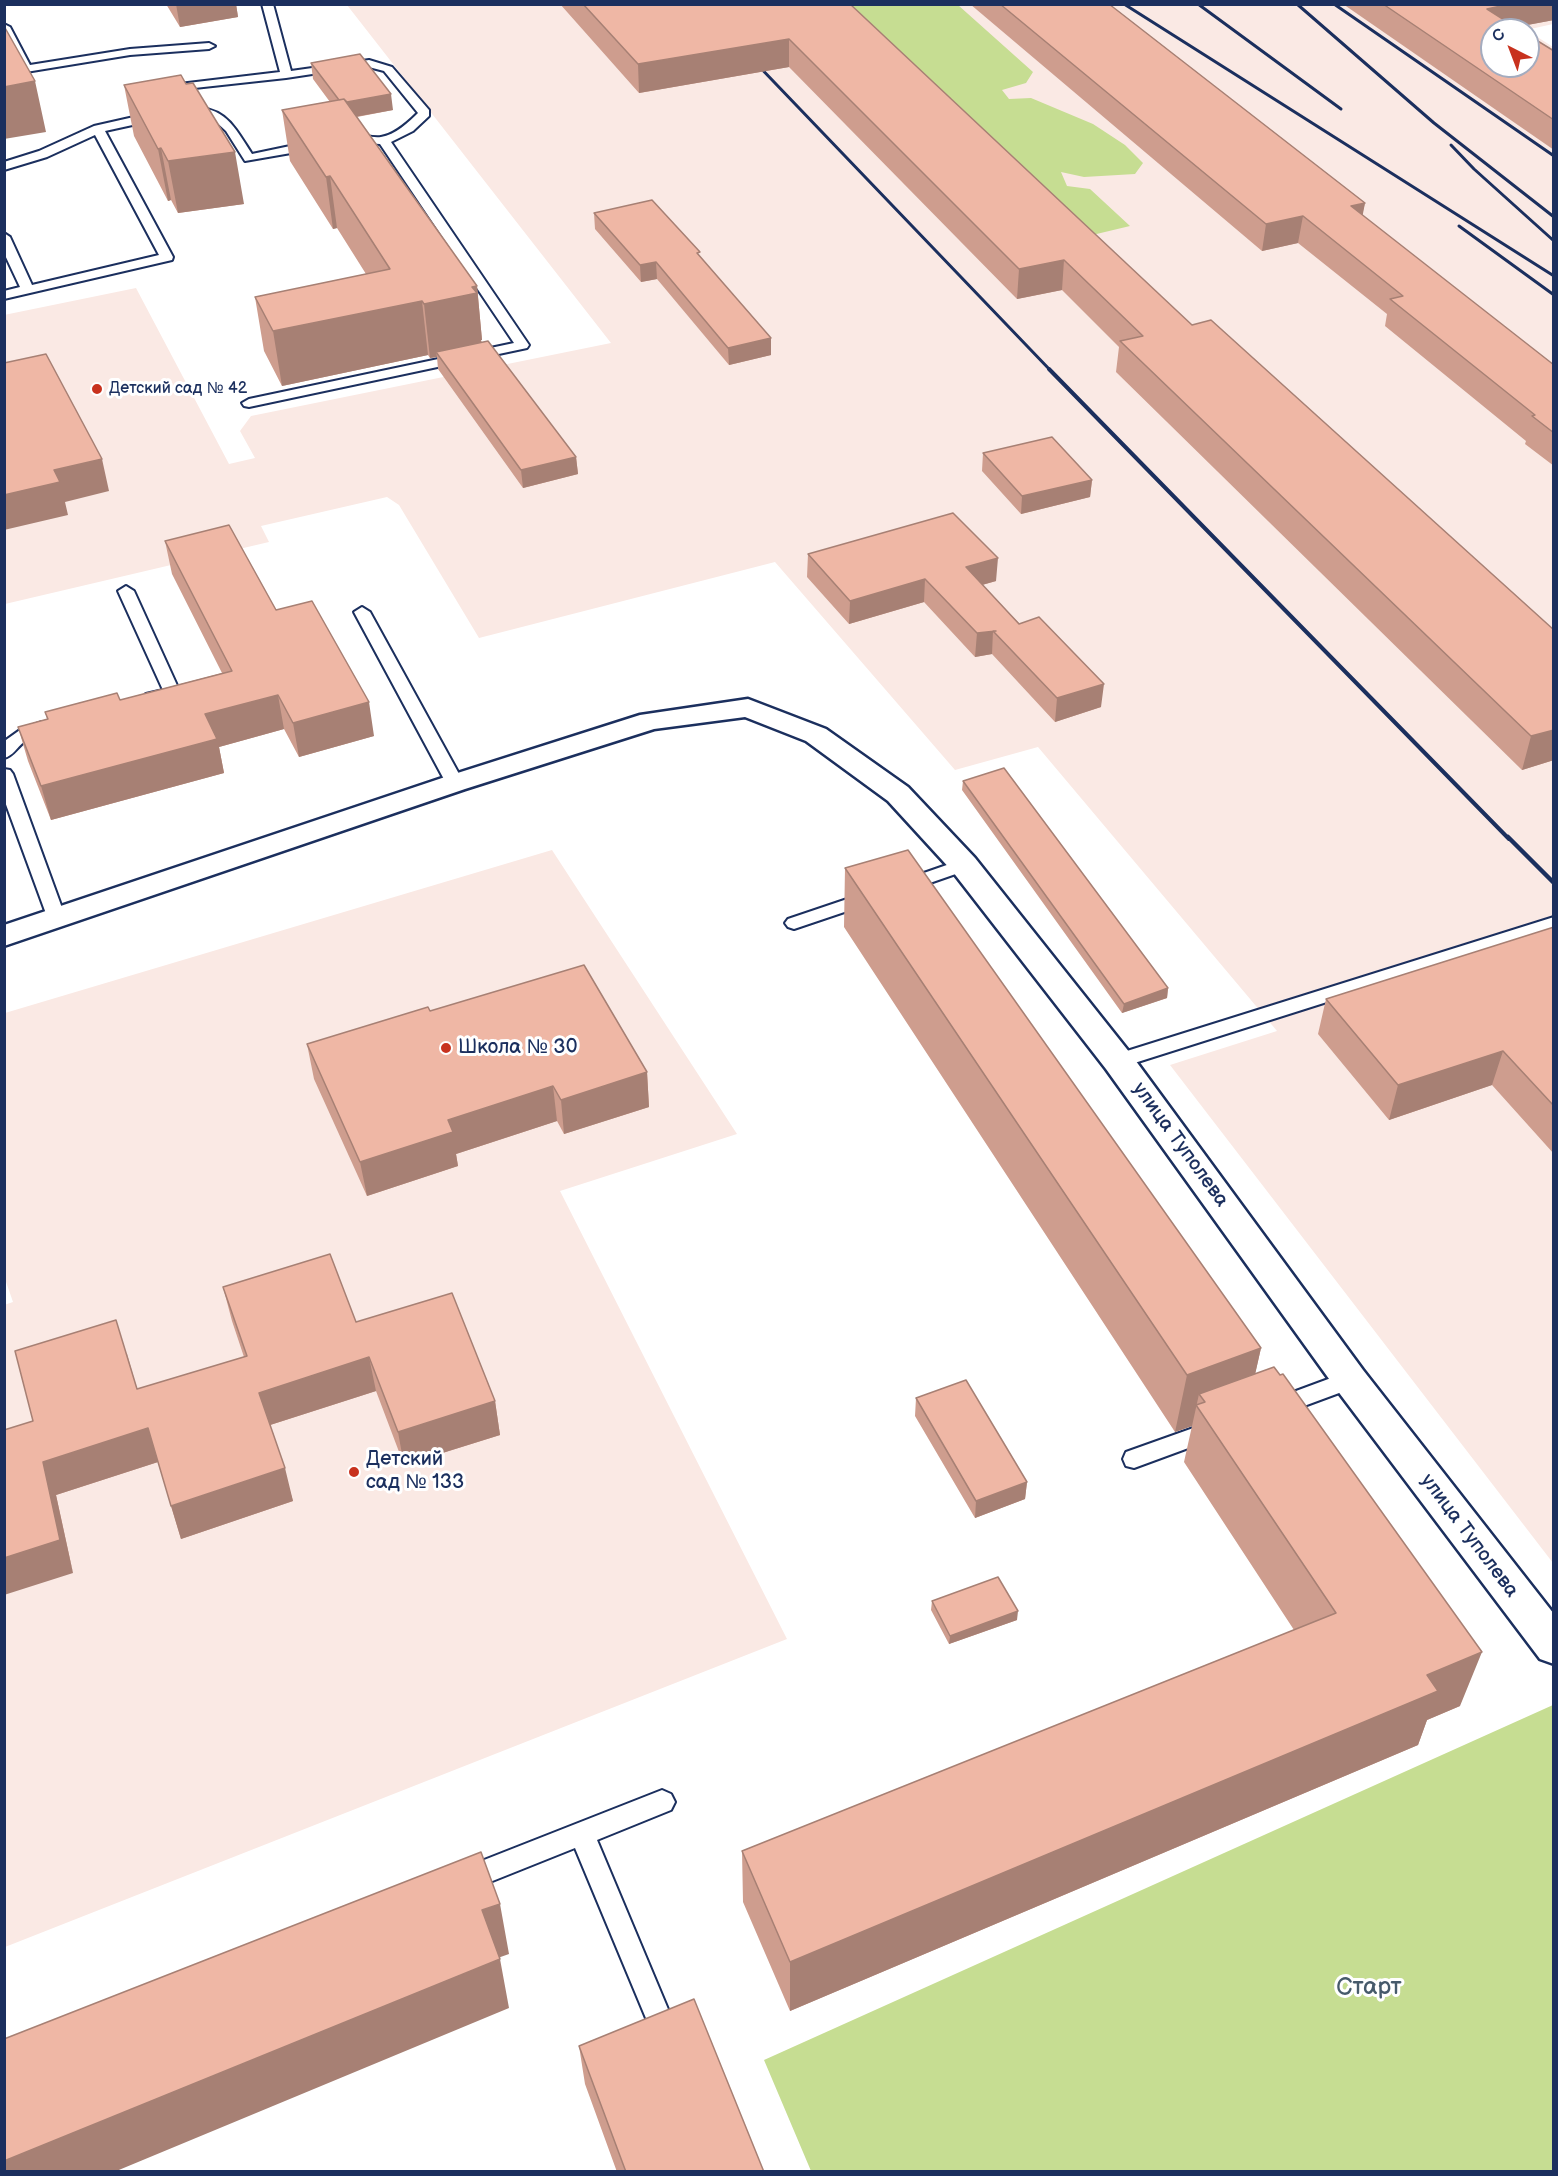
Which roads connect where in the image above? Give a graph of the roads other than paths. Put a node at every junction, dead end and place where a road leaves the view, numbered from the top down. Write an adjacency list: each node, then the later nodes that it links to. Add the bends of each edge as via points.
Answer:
1 (267, 4): 4 (lane)
2 (4, 27): 3 (lane, via 26,69 130,52)
3 (209, 46)
4 (286, 75): 5 (lane); 7 (lane, via 365,62 388,69 425,112 410,128)
5 (161, 90)
6 (98, 129): 7 (lane, via 173,112 202,110 221,116 249,158 352,137); 8 (lane, via 43,154); 10 (lane, via 167,257)
7 (384, 141): 12 (lane, via 522,345)
8 (4, 166)
9 (4, 237): 10 (lane)
10 (28, 291): 11 (lane)
11 (4, 295)
12 (249, 403)
13 (126, 591): 15 (lane, via 172,693)
14 (362, 612): 19 (lane)
15 (137, 702)
16 (56, 723): 17 (lane, via 33,729 11,743)
17 (4, 753)
18 (4, 774): 21 (lane)
19 (455, 783): 20 (street, улица Туполева, via 650,721 748,708 816,735 898,794); 21 (street)
20 (964, 865): 22 (lane); 25 (street, улица Туполева)
21 (57, 919): 24 (street)
22 (794, 923)
23 (1554, 923): 25 (lane)
24 (4, 936)
25 (1118, 1061): 26 (street, улица Туполева)
26 (1350, 1380): 27 (lane); 30 (street, улица Туполева)
27 (1253, 1416)
28 (1231, 1424): 29 (lane)
29 (1134, 1459)
30 (1554, 1646)
31 (662, 1802): 32 (lane)
32 (582, 1834): 33 (lane); 34 (lane)
33 (437, 1891)
34 (657, 2014)

